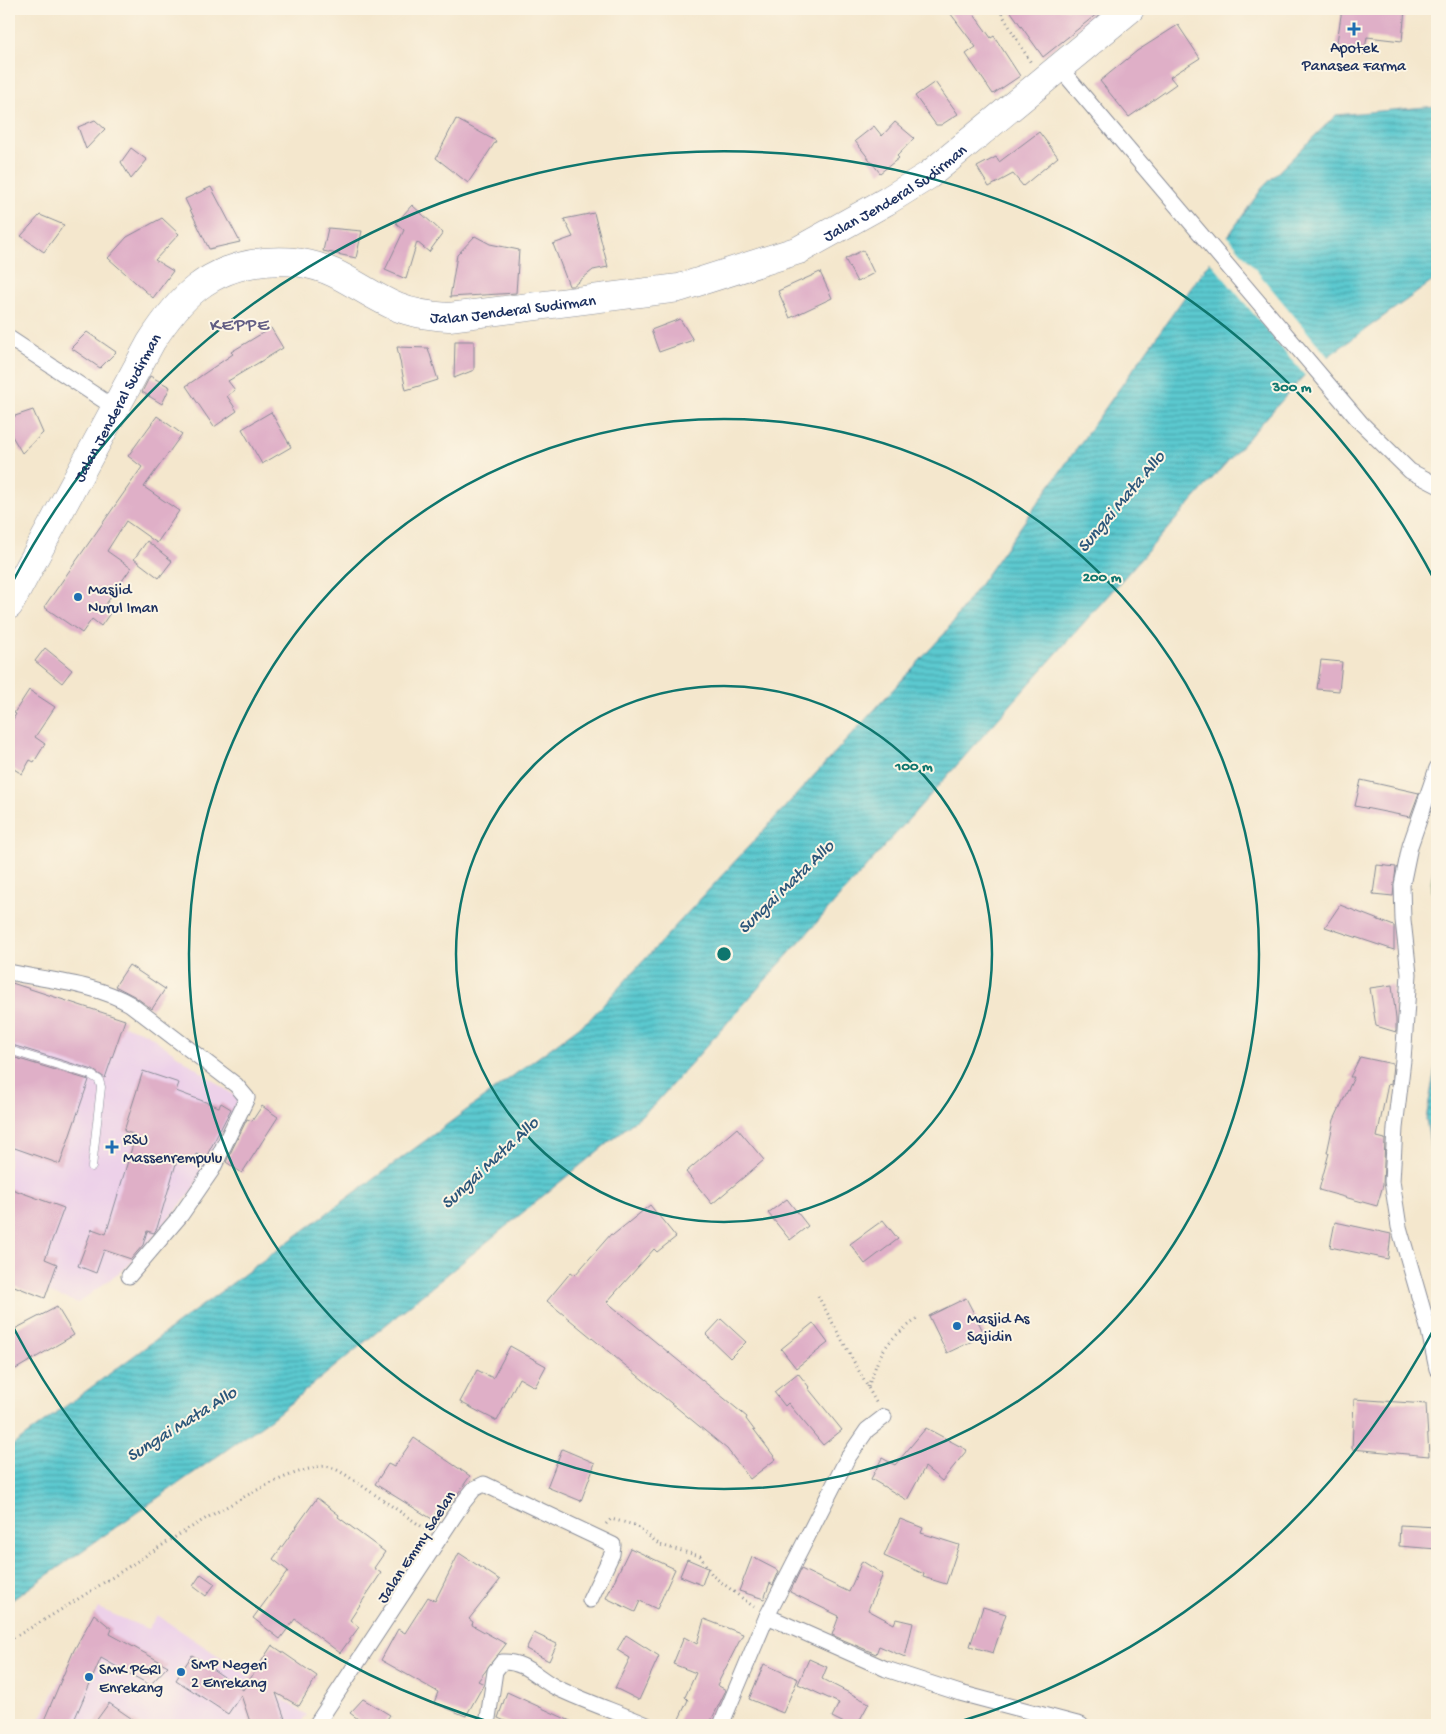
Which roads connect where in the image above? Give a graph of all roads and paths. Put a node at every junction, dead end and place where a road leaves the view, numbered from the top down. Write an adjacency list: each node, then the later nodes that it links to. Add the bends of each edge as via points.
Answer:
1 (999, 9): 3 (path)
2 (1130, 9): 3 (highway, Jalan Jenderal Sudirman)
3 (1050, 74): 5 (highway, Jalan Jenderal Sudirman, via 929,175 879,206 800,250 678,288 450,317 429,316 397,307 333,273 297,261 245,264 222,272 191,291 168,316); 6 (street, via 1139,159 1361,423 1410,471)
4 (9, 338): 5 (street)
5 (115, 408): 7 (highway, Jalan Jenderal Sudirman)
6 (1437, 485)
7 (9, 605)
8 (1437, 768): 15 (street, via 1410,846 1402,885 1409,974 1392,1181 1399,1227)
9 (9, 972): 12 (street, via 115,995 218,1070 247,1098 212,1170 181,1215)
10 (9, 1050): 11 (lane, via 99,1080 101,1087)
11 (92, 1167)
12 (129, 1276)
13 (818, 1296): 16 (path)
14 (920, 1317): 16 (path, via 893,1336 879,1356)
15 (1437, 1369)
16 (868, 1388): 17 (path)
17 (884, 1417): 21 (street, via 866,1430 847,1459)
18 (595, 1535): 19 (street, Jalan Emmy Saelan, via 484,1484 474,1489); 20 (street, Jalan Emmy Saelan, via 613,1545 612,1554); 21 (path, via 611,1519 635,1525 660,1545 700,1556 713,1576)
19 (440, 1538): 22 (path, via 333,1467 319,1466 255,1491 175,1536); 23 (street, Jalan Emmy Saelan)
20 (590, 1600)
21 (767, 1616): 26 (street); 27 (street, via 886,1669 960,1693)
22 (9, 1640)
23 (316, 1725)
24 (487, 1725): 25 (street, via 495,1671 502,1662 510,1662 530,1669 555,1687)
25 (647, 1725)
26 (721, 1725)
27 (1081, 1725)

